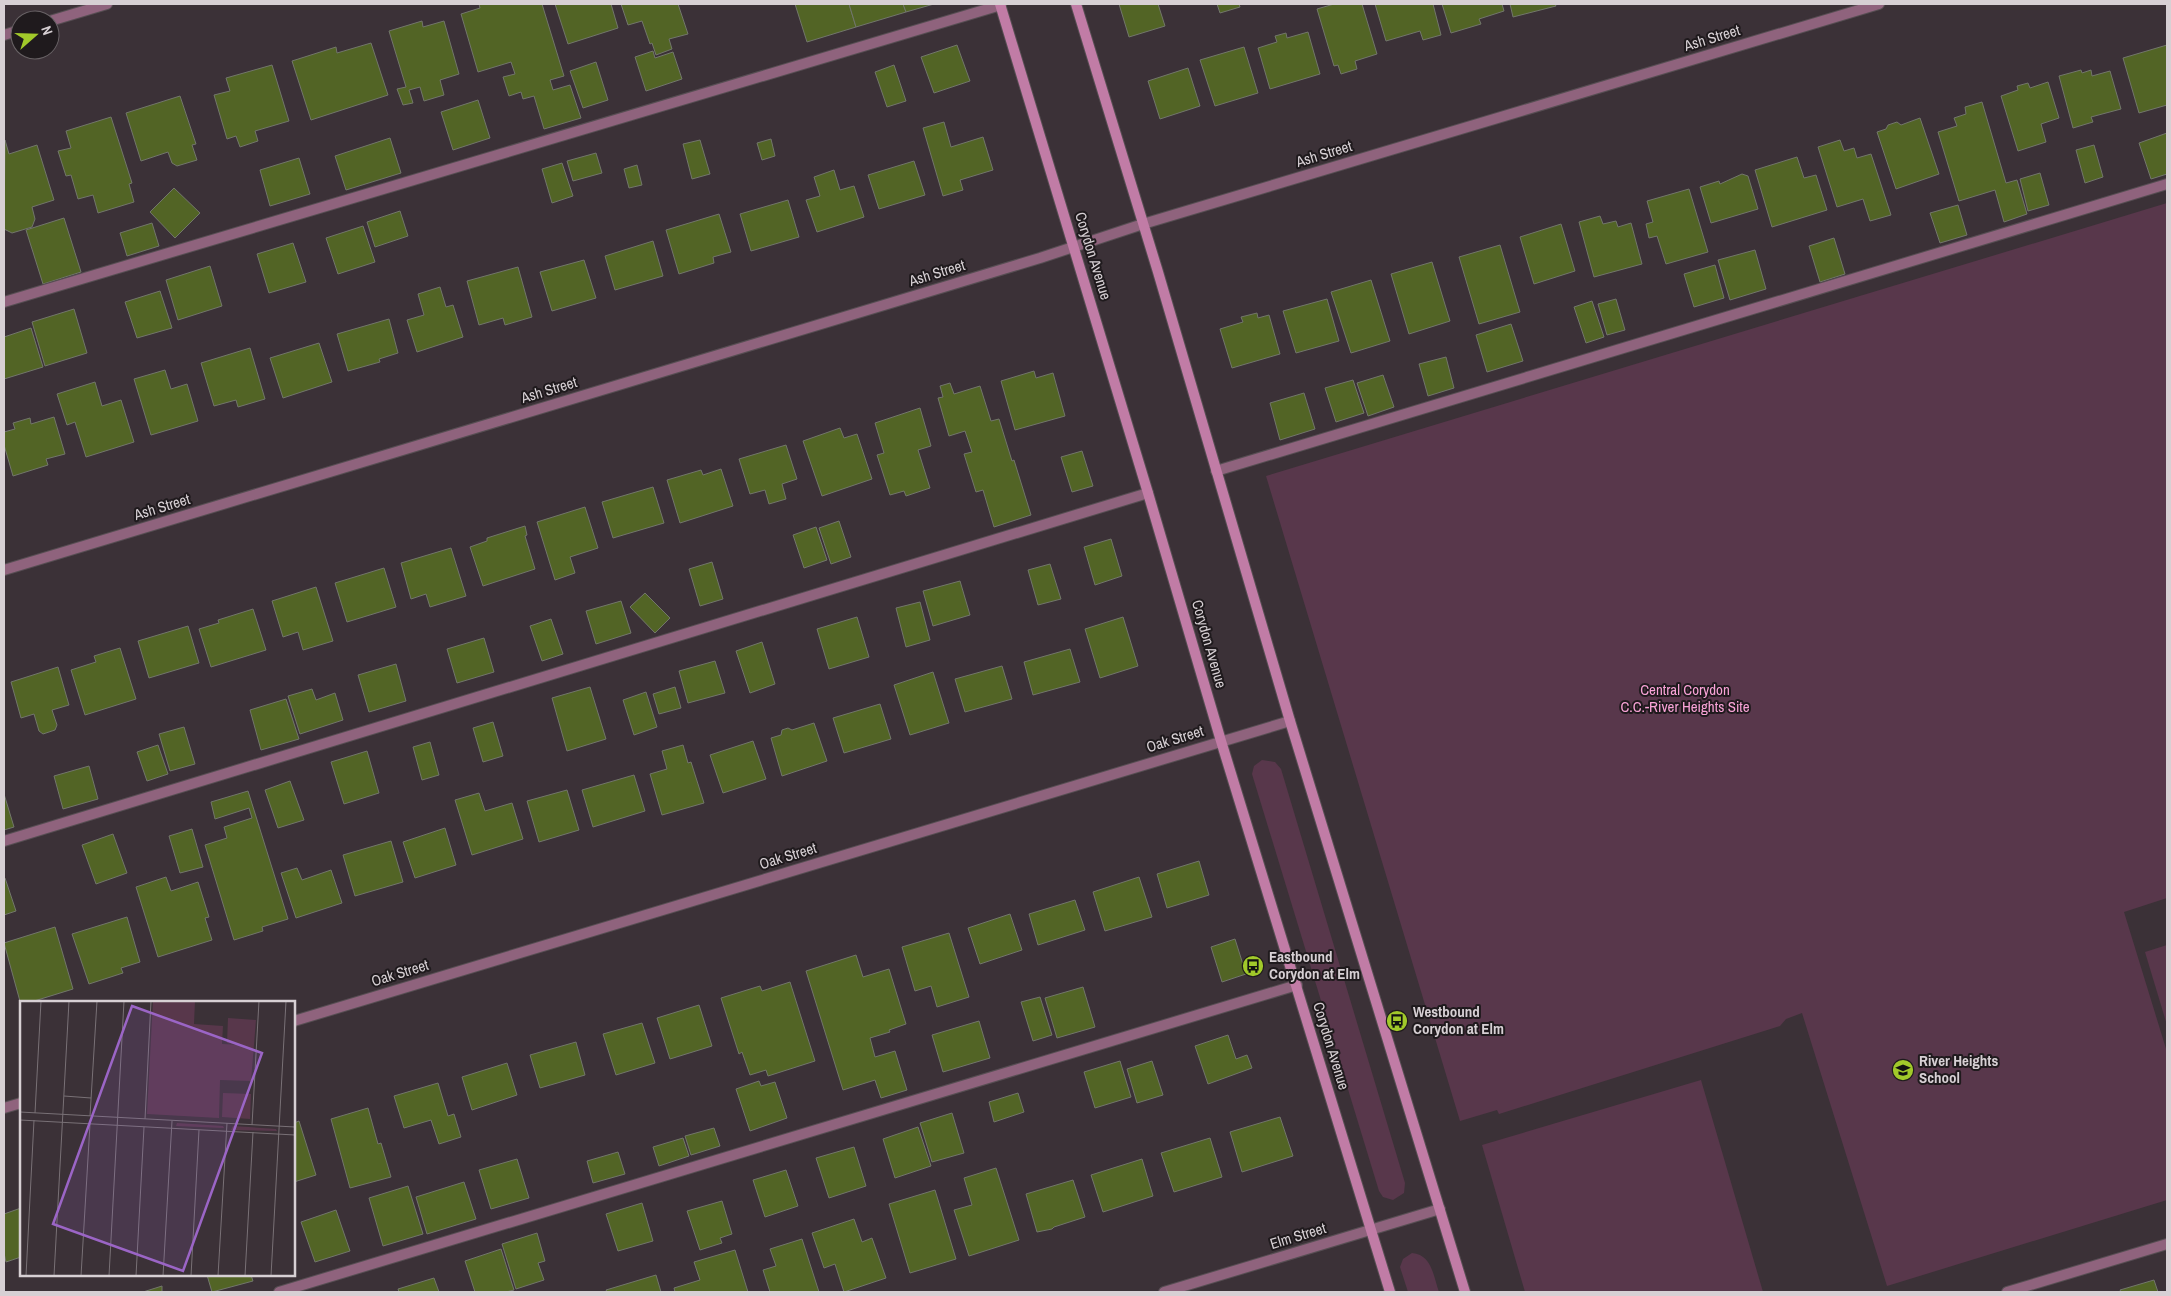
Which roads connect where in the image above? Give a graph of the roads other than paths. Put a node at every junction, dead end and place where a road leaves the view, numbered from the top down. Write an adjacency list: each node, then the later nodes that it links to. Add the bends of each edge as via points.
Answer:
1 (107, 4): 5 (street)
2 (1001, 4): 8 (main road, Corydon Avenue); 9 (street)
3 (1076, 4): 7 (main road)
4 (1879, 4): 7 (street, Ash Street)
5 (60, 18)
6 (2167, 184): 10 (street)
7 (1144, 224): 8 (street, Ash Street); 10 (main road)
8 (1075, 247): 11 (main road, Corydon Avenue); 12 (street, Ash Street)
9 (4, 302)
10 (1216, 471): 13 (main road)
11 (1148, 493): 14 (main road, Corydon Avenue); 15 (street)
12 (4, 570)
13 (1290, 721): 14 (street, Oak Street); 20 (main road)
14 (1221, 741): 16 (main road, Corydon Avenue); 17 (street, Oak Street)
15 (4, 840)
16 (1297, 985): 21 (main road, Corydon Avenue); 23 (street)
17 (295, 1021)
18 (20, 1103): 19 (street)
19 (4, 1108)
20 (1440, 1210): 21 (street, Elm Street); 26 (main road)
21 (1371, 1230): 24 (street, Elm Street); 25 (main road, Corydon Avenue)
22 (2167, 1244): 27 (street)
23 (279, 1292)
24 (1164, 1292)
25 (1390, 1292)
26 (1465, 1292)
27 (2007, 1292)

